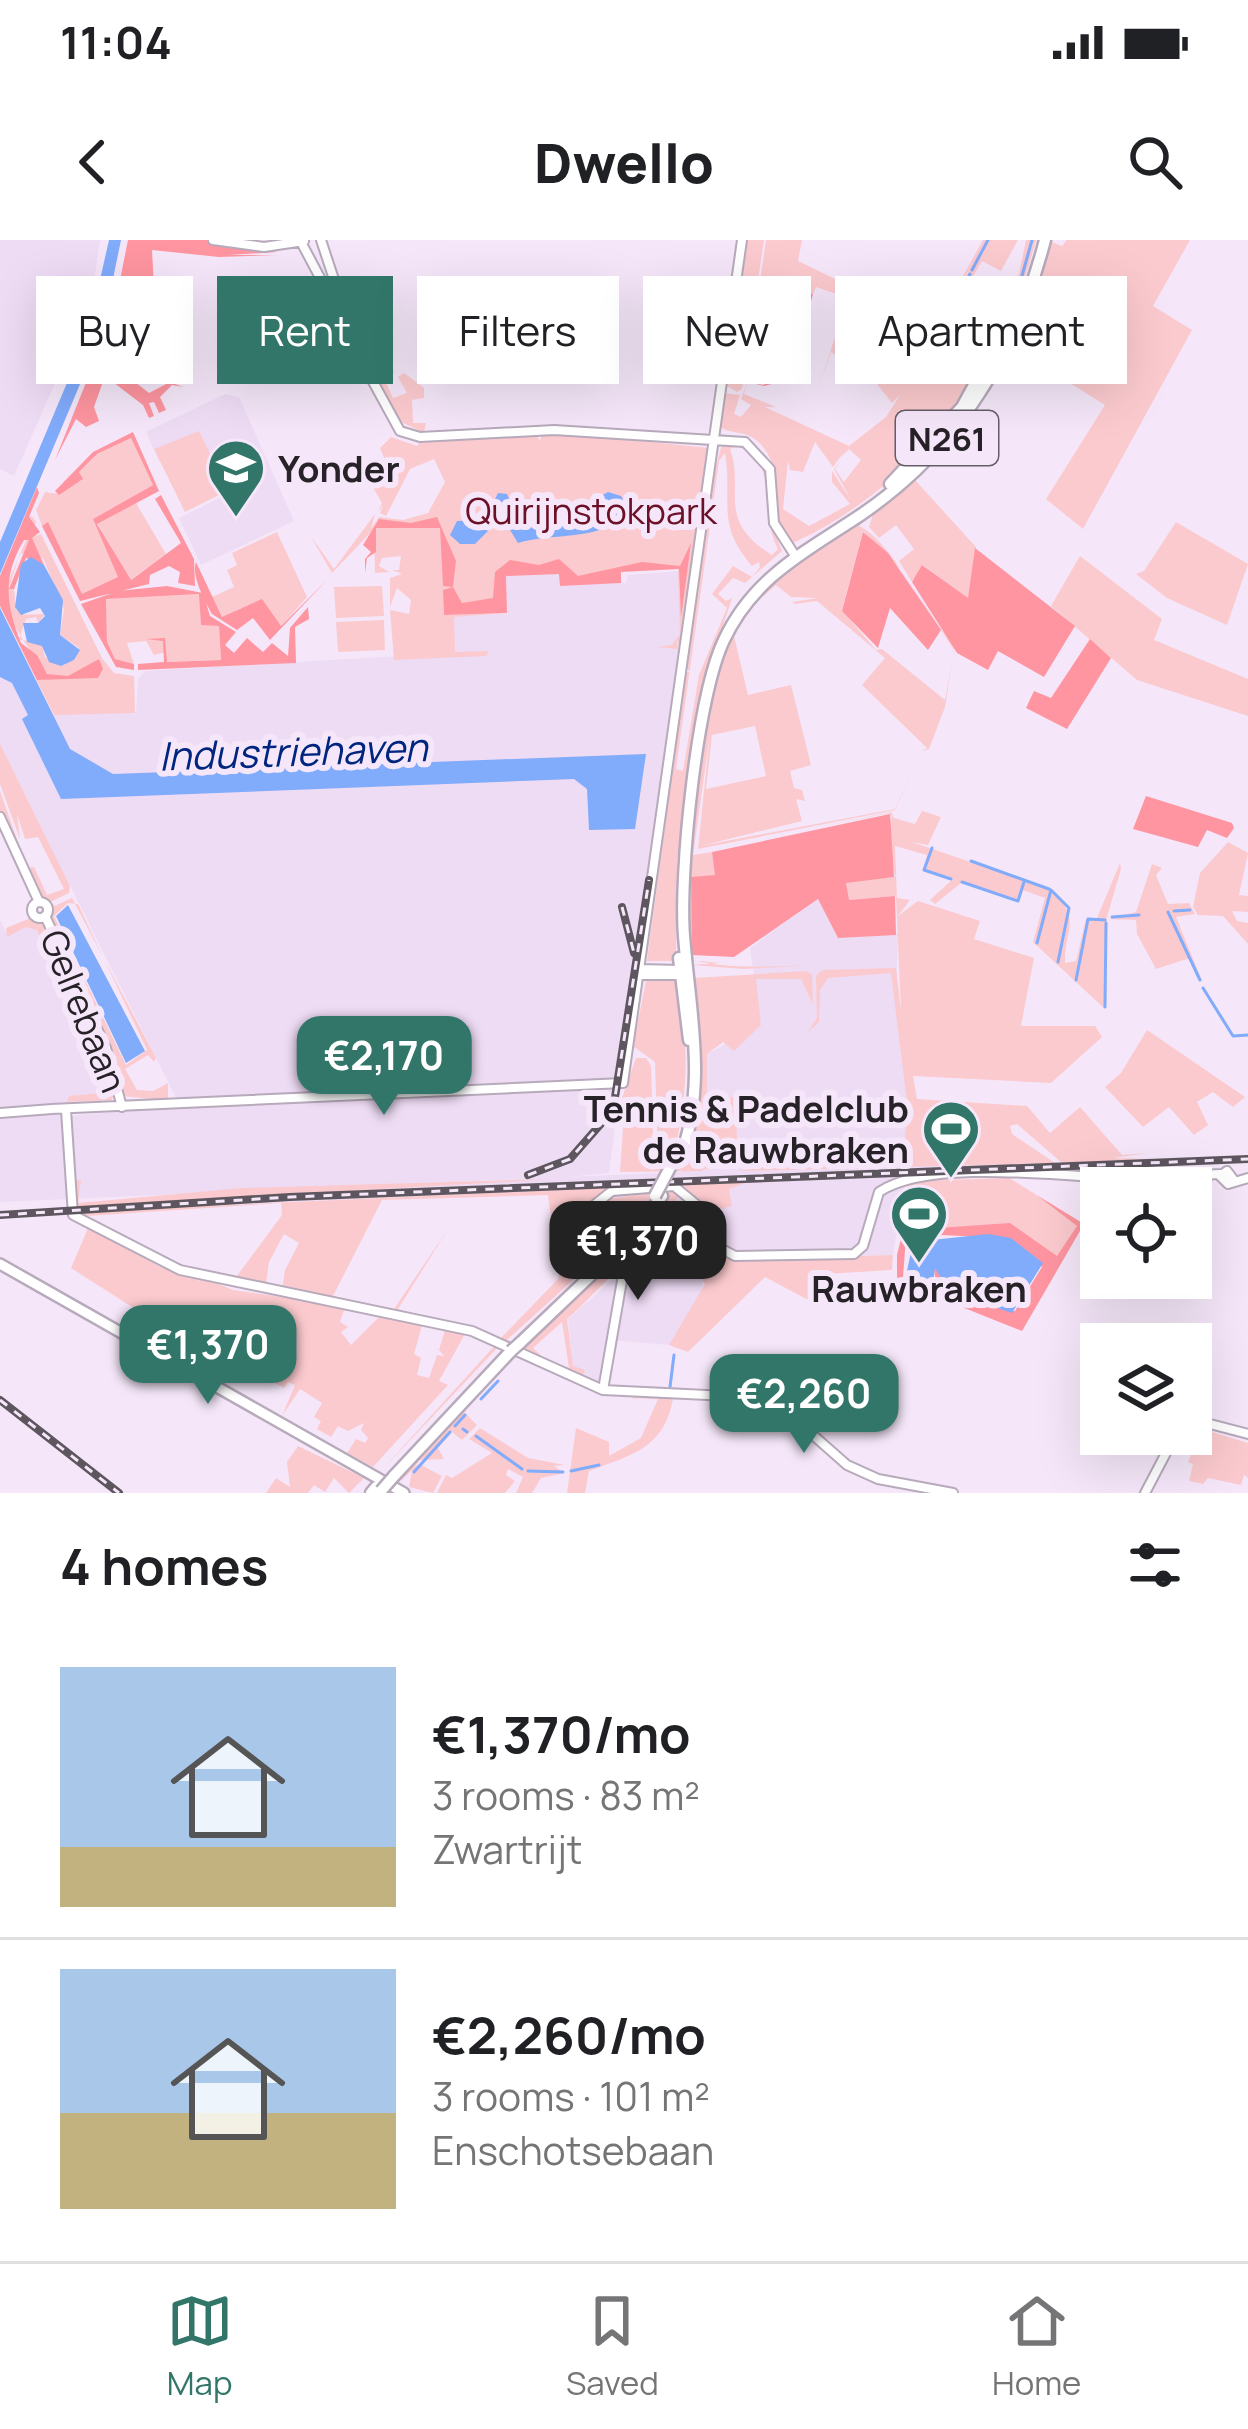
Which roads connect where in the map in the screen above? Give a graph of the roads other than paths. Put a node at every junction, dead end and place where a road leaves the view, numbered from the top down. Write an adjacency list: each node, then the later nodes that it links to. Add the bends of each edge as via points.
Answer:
1 (213, 240): 4 (street, via 264,247)
2 (321, 240): 7 (street)
3 (1041, 240): 10 (main road, N261, via 1001,344 962,407 893,481)
4 (302, 241): 6 (street)
5 (742, 243): 9 (street)
6 (321, 276)
7 (332, 276)
8 (376, 384): 9 (street, via 398,424 415,434)
9 (715, 436): 10 (street, via 750,440 770,458 777,520); 12 (street)
10 (791, 551): 13 (main road, N261, via 744,605 712,673 685,859)
11 (0, 819): 14 (street, Gelrebaan, via 37,903 47,907 43,916 104,1049)
12 (642, 972): 13 (street); 14 (street, via 619,1085)
13 (684, 972): 19 (main road, N261, bridge, via 690,1087 676,1161)
14 (120, 1105): 15 (street); 16 (street)
15 (51, 1109): 16 (street); 17 (street)
16 (66, 1110): 23 (street, via 73,1215 180,1270 472,1331)
17 (0, 1113)
18 (1247, 1178): 20 (street, via 1226,1184 1209,1175 921,1177 888,1186 863,1243 848,1254 741,1257 723,1250)
19 (659, 1196): 21 (main road, N261); 21 (main road, N261)
20 (702, 1221): 21 (street, via 674,1188 614,1194 596,1213); 23 (street, via 650,1244 621,1273)
21 (611, 1248): 27 (main road, N261, bridge)
22 (0, 1264): 28 (main road)
23 (604, 1390): 29 (street, via 771,1398 844,1463 878,1479)
24 (1212, 1425): 25 (street)
25 (1248, 1434)
26 (1165, 1455): 30 (street)
27 (377, 1491)
28 (404, 1493)
29 (952, 1493)
30 (1145, 1493)

